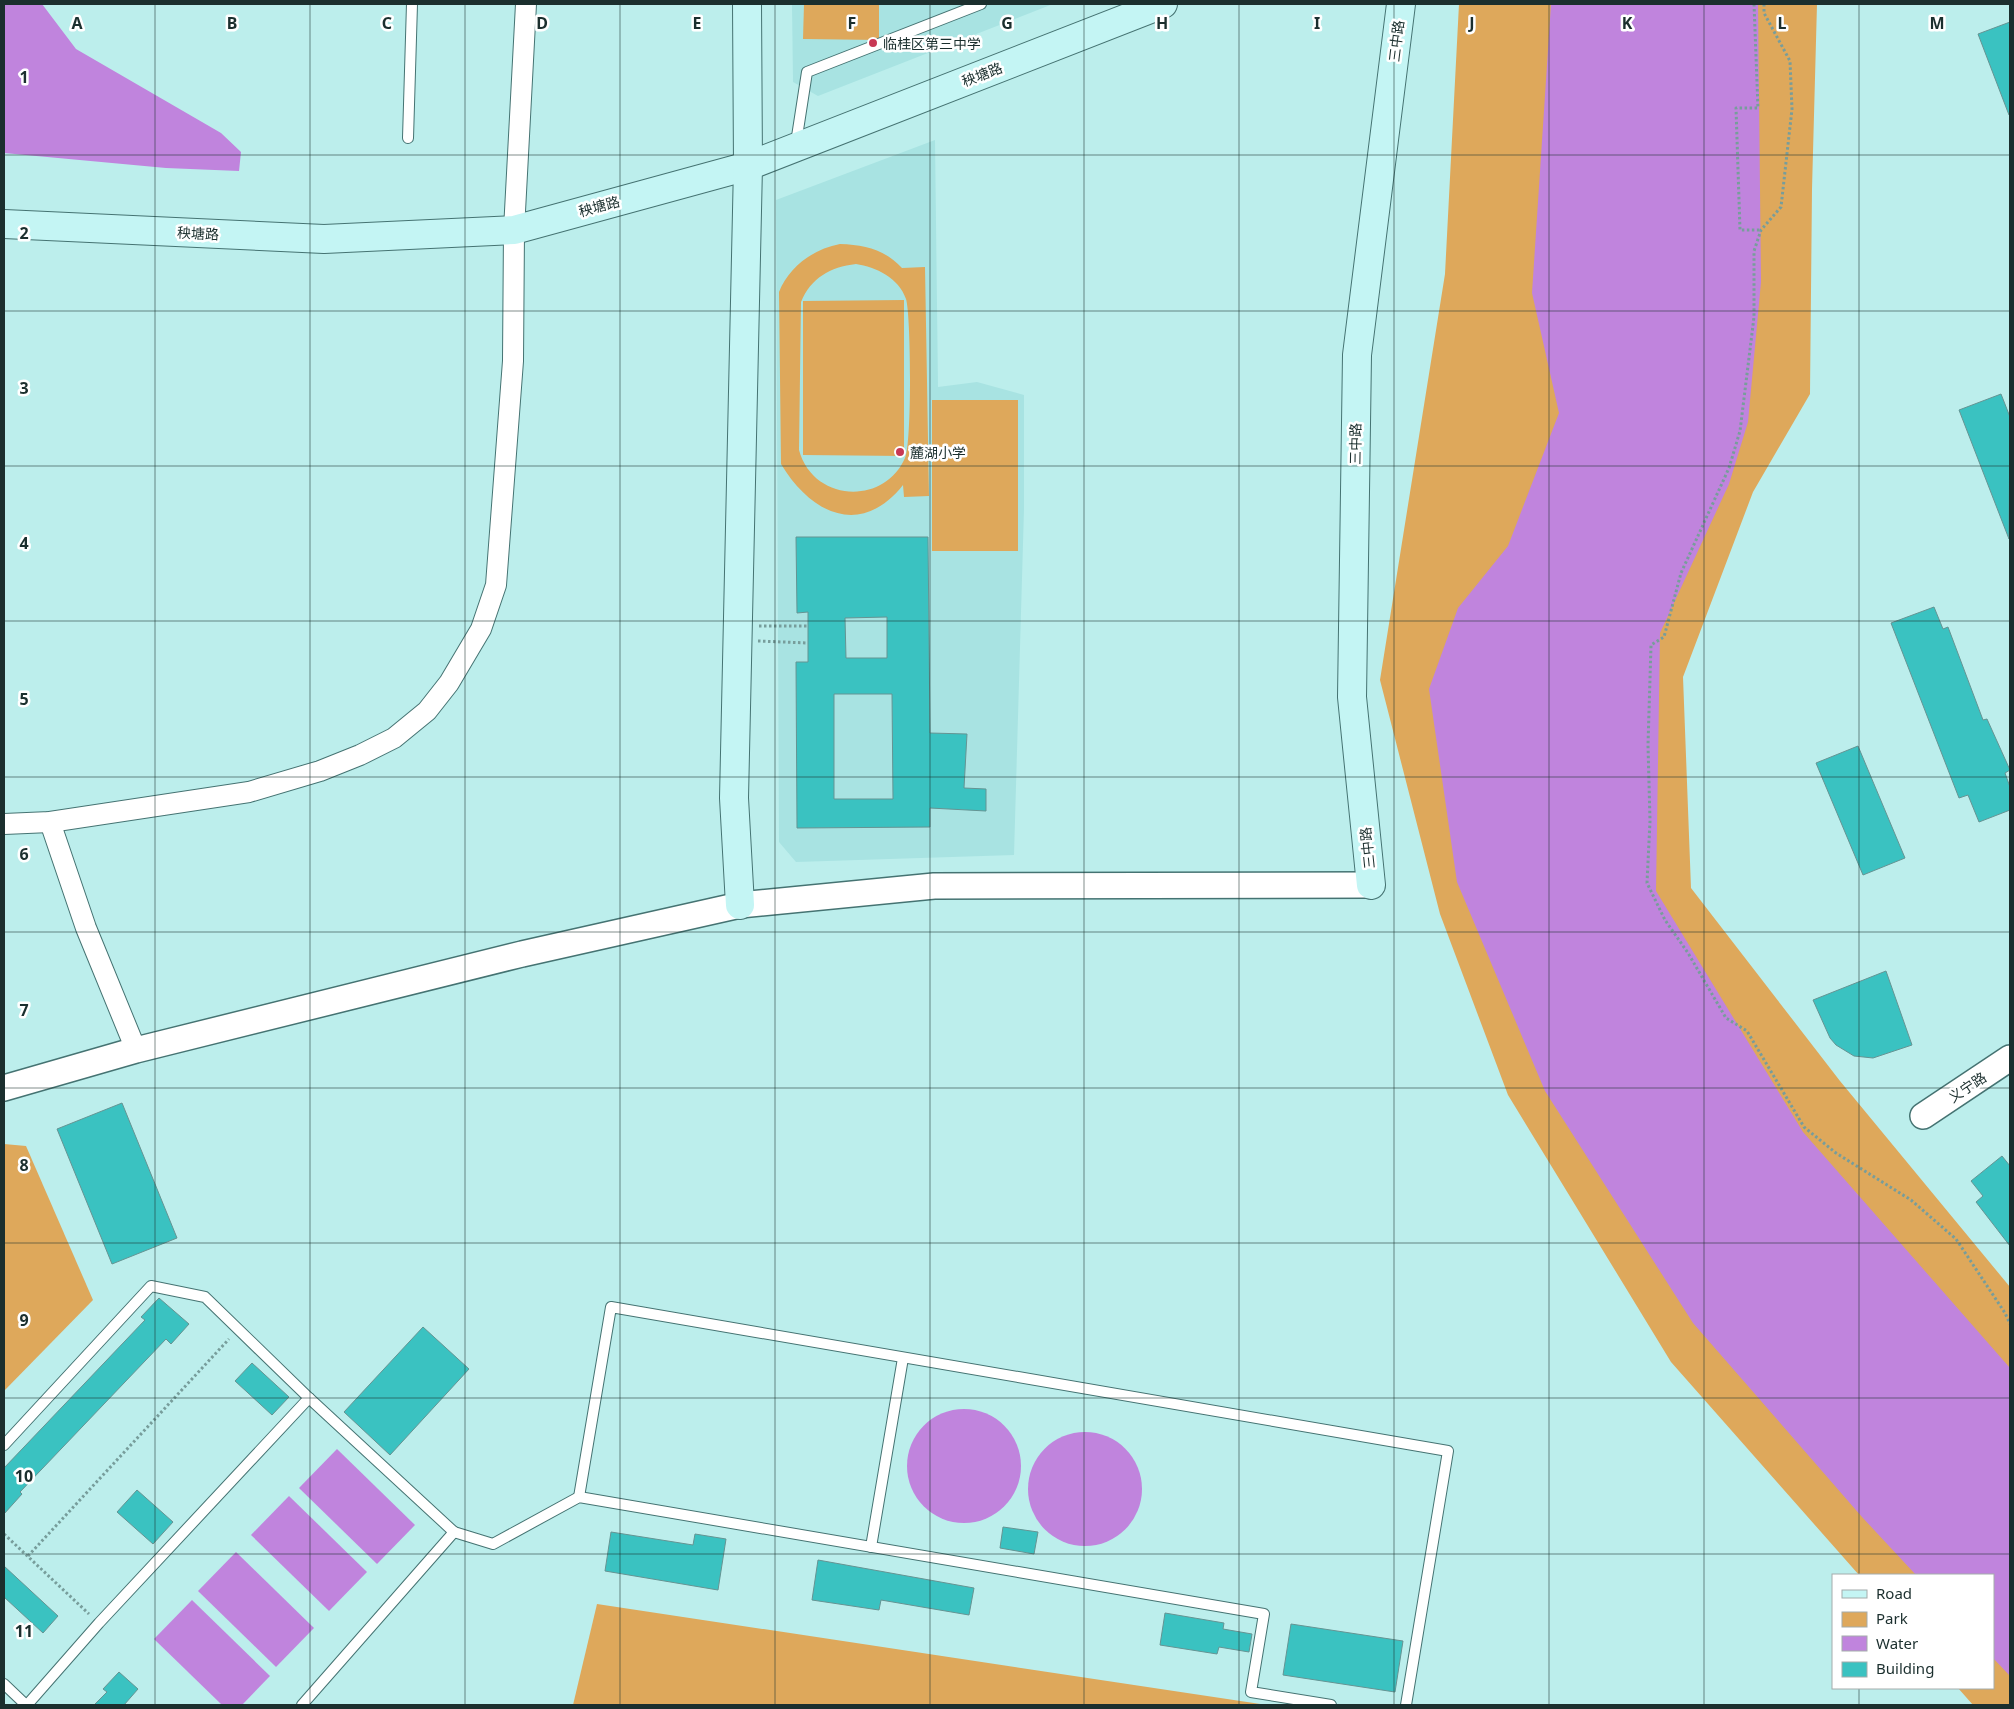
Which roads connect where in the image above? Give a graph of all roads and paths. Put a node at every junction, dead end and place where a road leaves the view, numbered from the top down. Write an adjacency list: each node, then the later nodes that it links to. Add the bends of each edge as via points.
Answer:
1 (412, 4): 9 (lane)
2 (526, 4): 13 (street)
3 (747, 4): 11 (main road)
4 (981, 4): 10 (lane, via 807,72)
5 (1162, 4): 10 (main road, 秧塘路)
6 (1400, 4): 20 (main road, 三中路, via 1357,355 1352,698)
7 (1754, 4): 14 (path, via 1758,108 1736,108 1736,118 1740,230)
8 (1764, 4): 14 (path, via 1764,13 1790,61 1792,109 1781,207)
9 (408, 138)
10 (795, 147): 11 (main road, 秧塘路)
11 (748, 166): 13 (main road, 秧塘路); 16 (main road)
12 (4, 224): 13 (main road, 秧塘路, via 324,239)
13 (514, 230): 18 (street, via 513,361 496,585 482,629 449,683 427,711 394,738 320,771 249,792)
14 (1761, 230): 26 (path, via 1754,251 1754,317 1740,431 1729,468 1681,573 1664,637 1651,645 1647,883 1665,920 1726,1018 1747,1031 1804,1127 1836,1153 1911,1200 1956,1239)
15 (808, 626): 16 (path)
16 (738, 634): 17 (path); 21 (main road, via 734,798)
17 (808, 643)
18 (50, 822): 19 (street); 22 (street, via 86,928)
19 (4, 824)
20 (1371, 885): 21 (street, via 934,886)
21 (740, 905): 22 (street, via 522,954)
22 (136, 1050): 24 (street)
23 (2010, 1058): 25 (street, 义宁路)
24 (4, 1088)
25 (1923, 1116)
26 (2010, 1324)
27 (238, 1329): 29 (lane); 30 (lane, via 205,1297 151,1286); 35 (path)
28 (903, 1358): 31 (lane, via 611,1308); 34 (lane); 41 (lane, via 1448,1451)
29 (309, 1398): 32 (lane); 36 (lane)
30 (4, 1445)
31 (579, 1496): 32 (lane, via 493,1544); 34 (lane)
32 (454, 1532): 39 (lane)
33 (4, 1534): 35 (path)
34 (871, 1547): 40 (lane, via 1264,1614 1251,1692)
35 (28, 1556): 36 (path)
36 (99, 1623): 38 (lane)
37 (4, 1684): 38 (lane)
38 (26, 1705)
39 (302, 1705)
40 (1331, 1705)
41 (1406, 1705)

